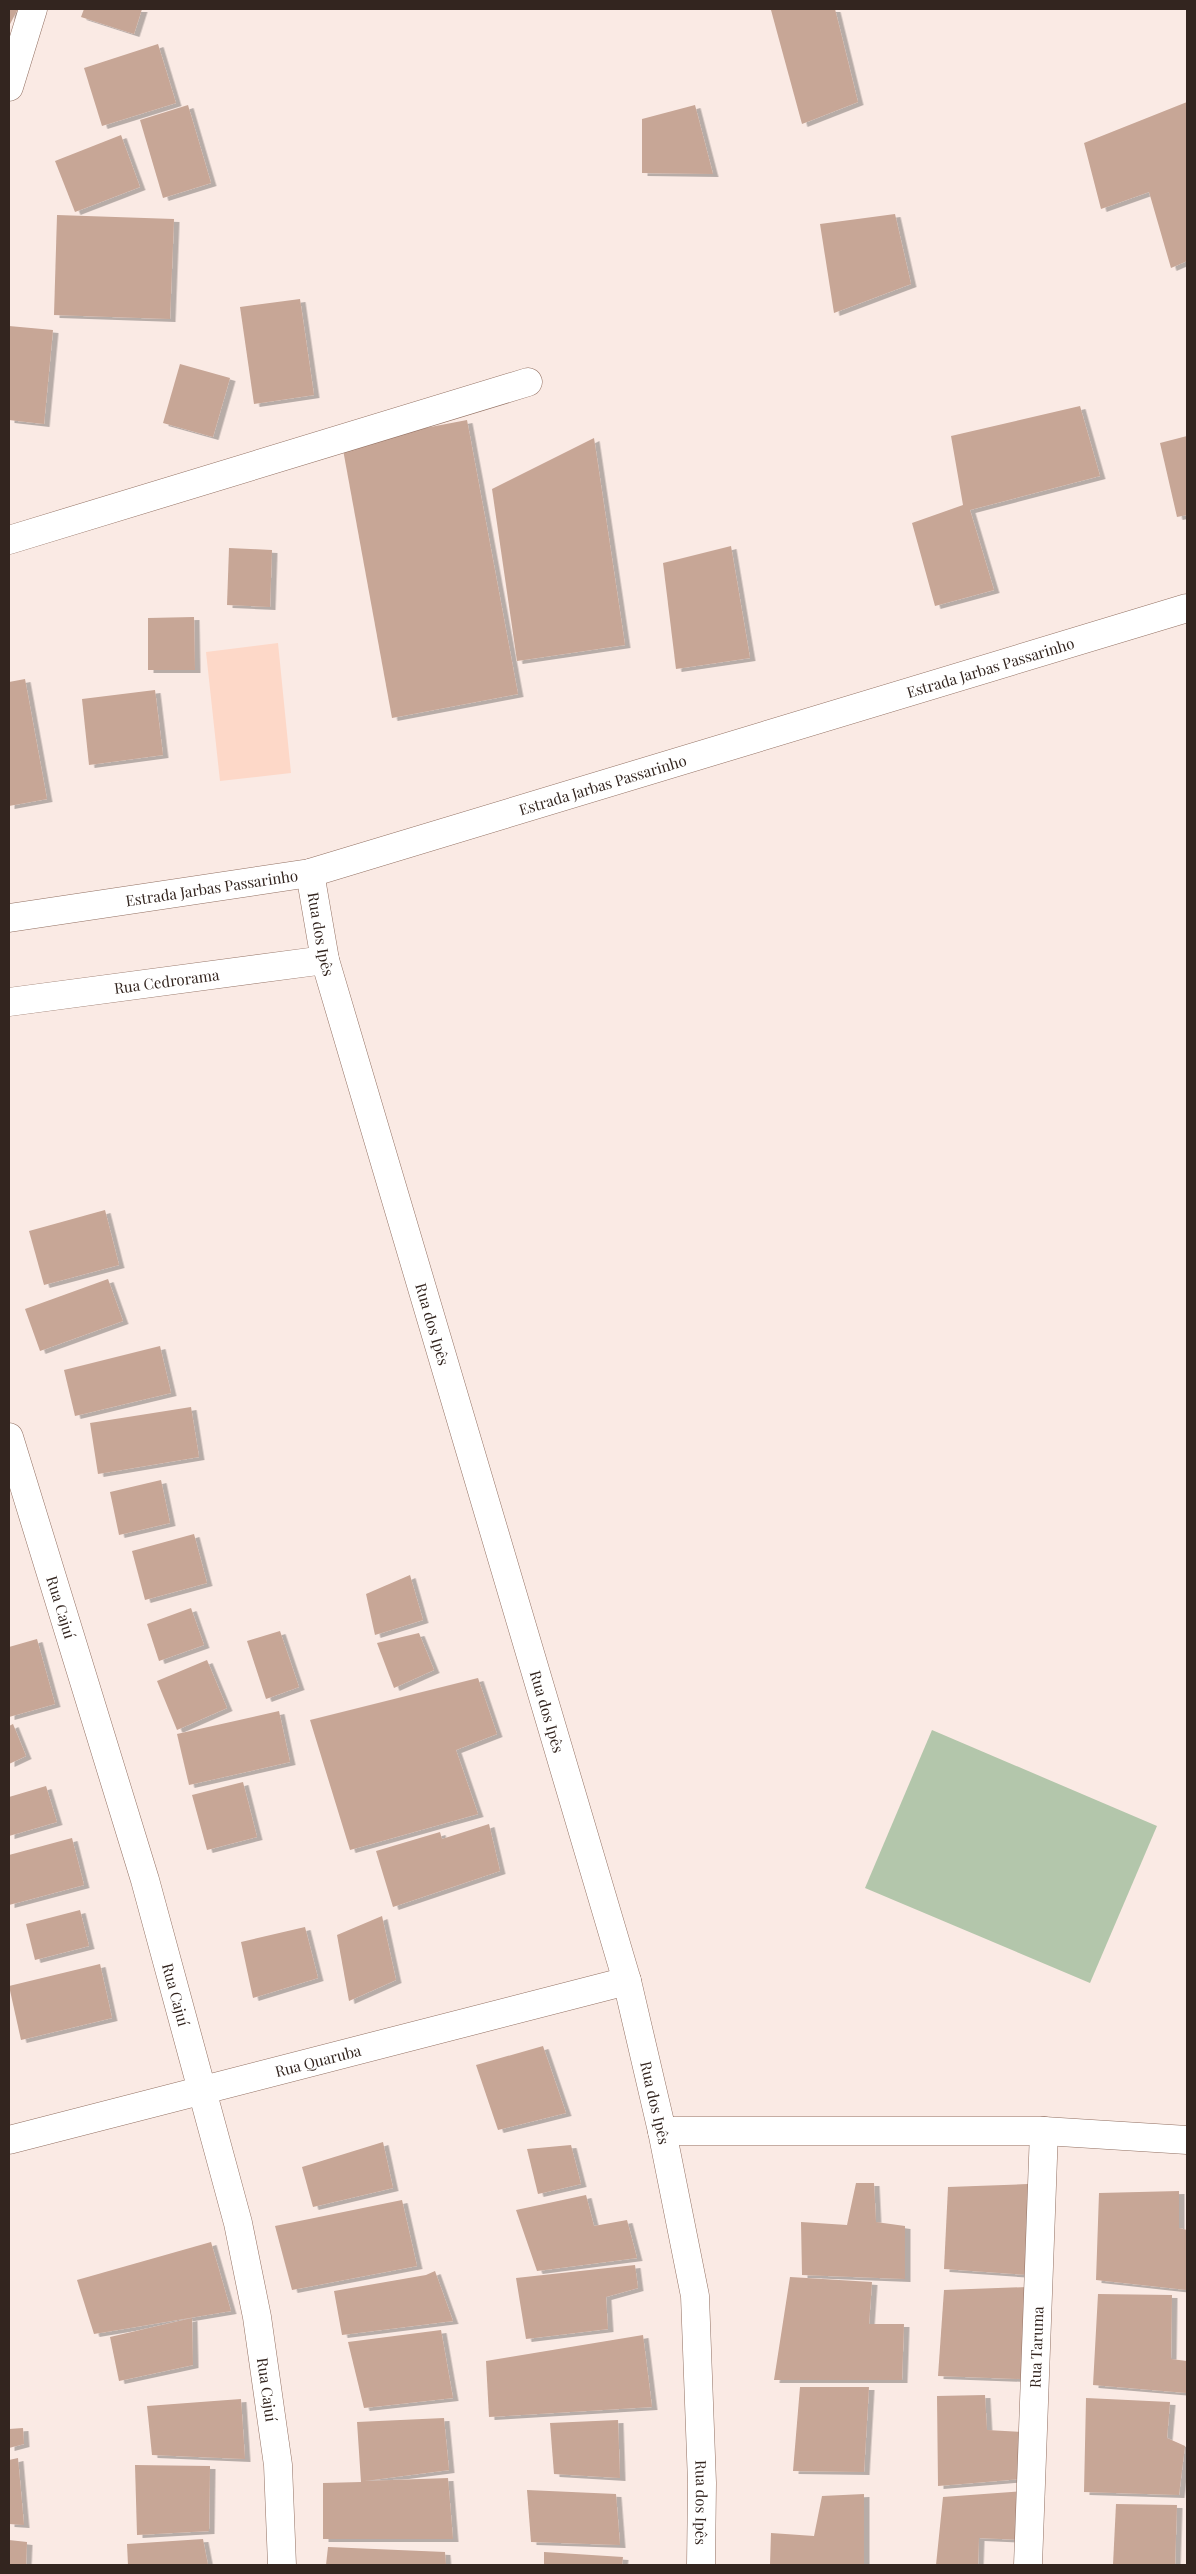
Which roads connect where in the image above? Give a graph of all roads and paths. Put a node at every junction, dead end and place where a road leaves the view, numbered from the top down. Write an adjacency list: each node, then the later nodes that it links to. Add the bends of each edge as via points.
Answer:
1 (33, 9): 2 (street)
2 (9, 87)
3 (528, 382): 4 (street)
4 (9, 540)
5 (1187, 608): 6 (street, Estrada Jarbas Passarinho)
6 (310, 873): 7 (street, Estrada Jarbas Passarinho); 8 (street, Rua dos Ipês)
7 (9, 918)
8 (325, 960): 9 (street, Rua Cedrorama); 11 (street, Rua dos Ipês)
9 (9, 1002)
10 (9, 1437): 12 (street, Rua Cajuí, via 144,1880)
11 (627, 1981): 12 (street, Rua Quaruba); 13 (street, Rua dos Ipês)
12 (204, 2091): 15 (street, Rua Quaruba); 17 (street, Rua Cajuí, via 238,2222 257,2317 278,2465)
13 (662, 2131): 14 (street); 18 (street, Rua dos Ipês, via 695,2296 702,2482)
14 (1044, 2131): 16 (street); 19 (street, Rua Taruma)
15 (9, 2140)
16 (1187, 2140)
17 (282, 2565)
18 (701, 2565)
19 (1028, 2565)

